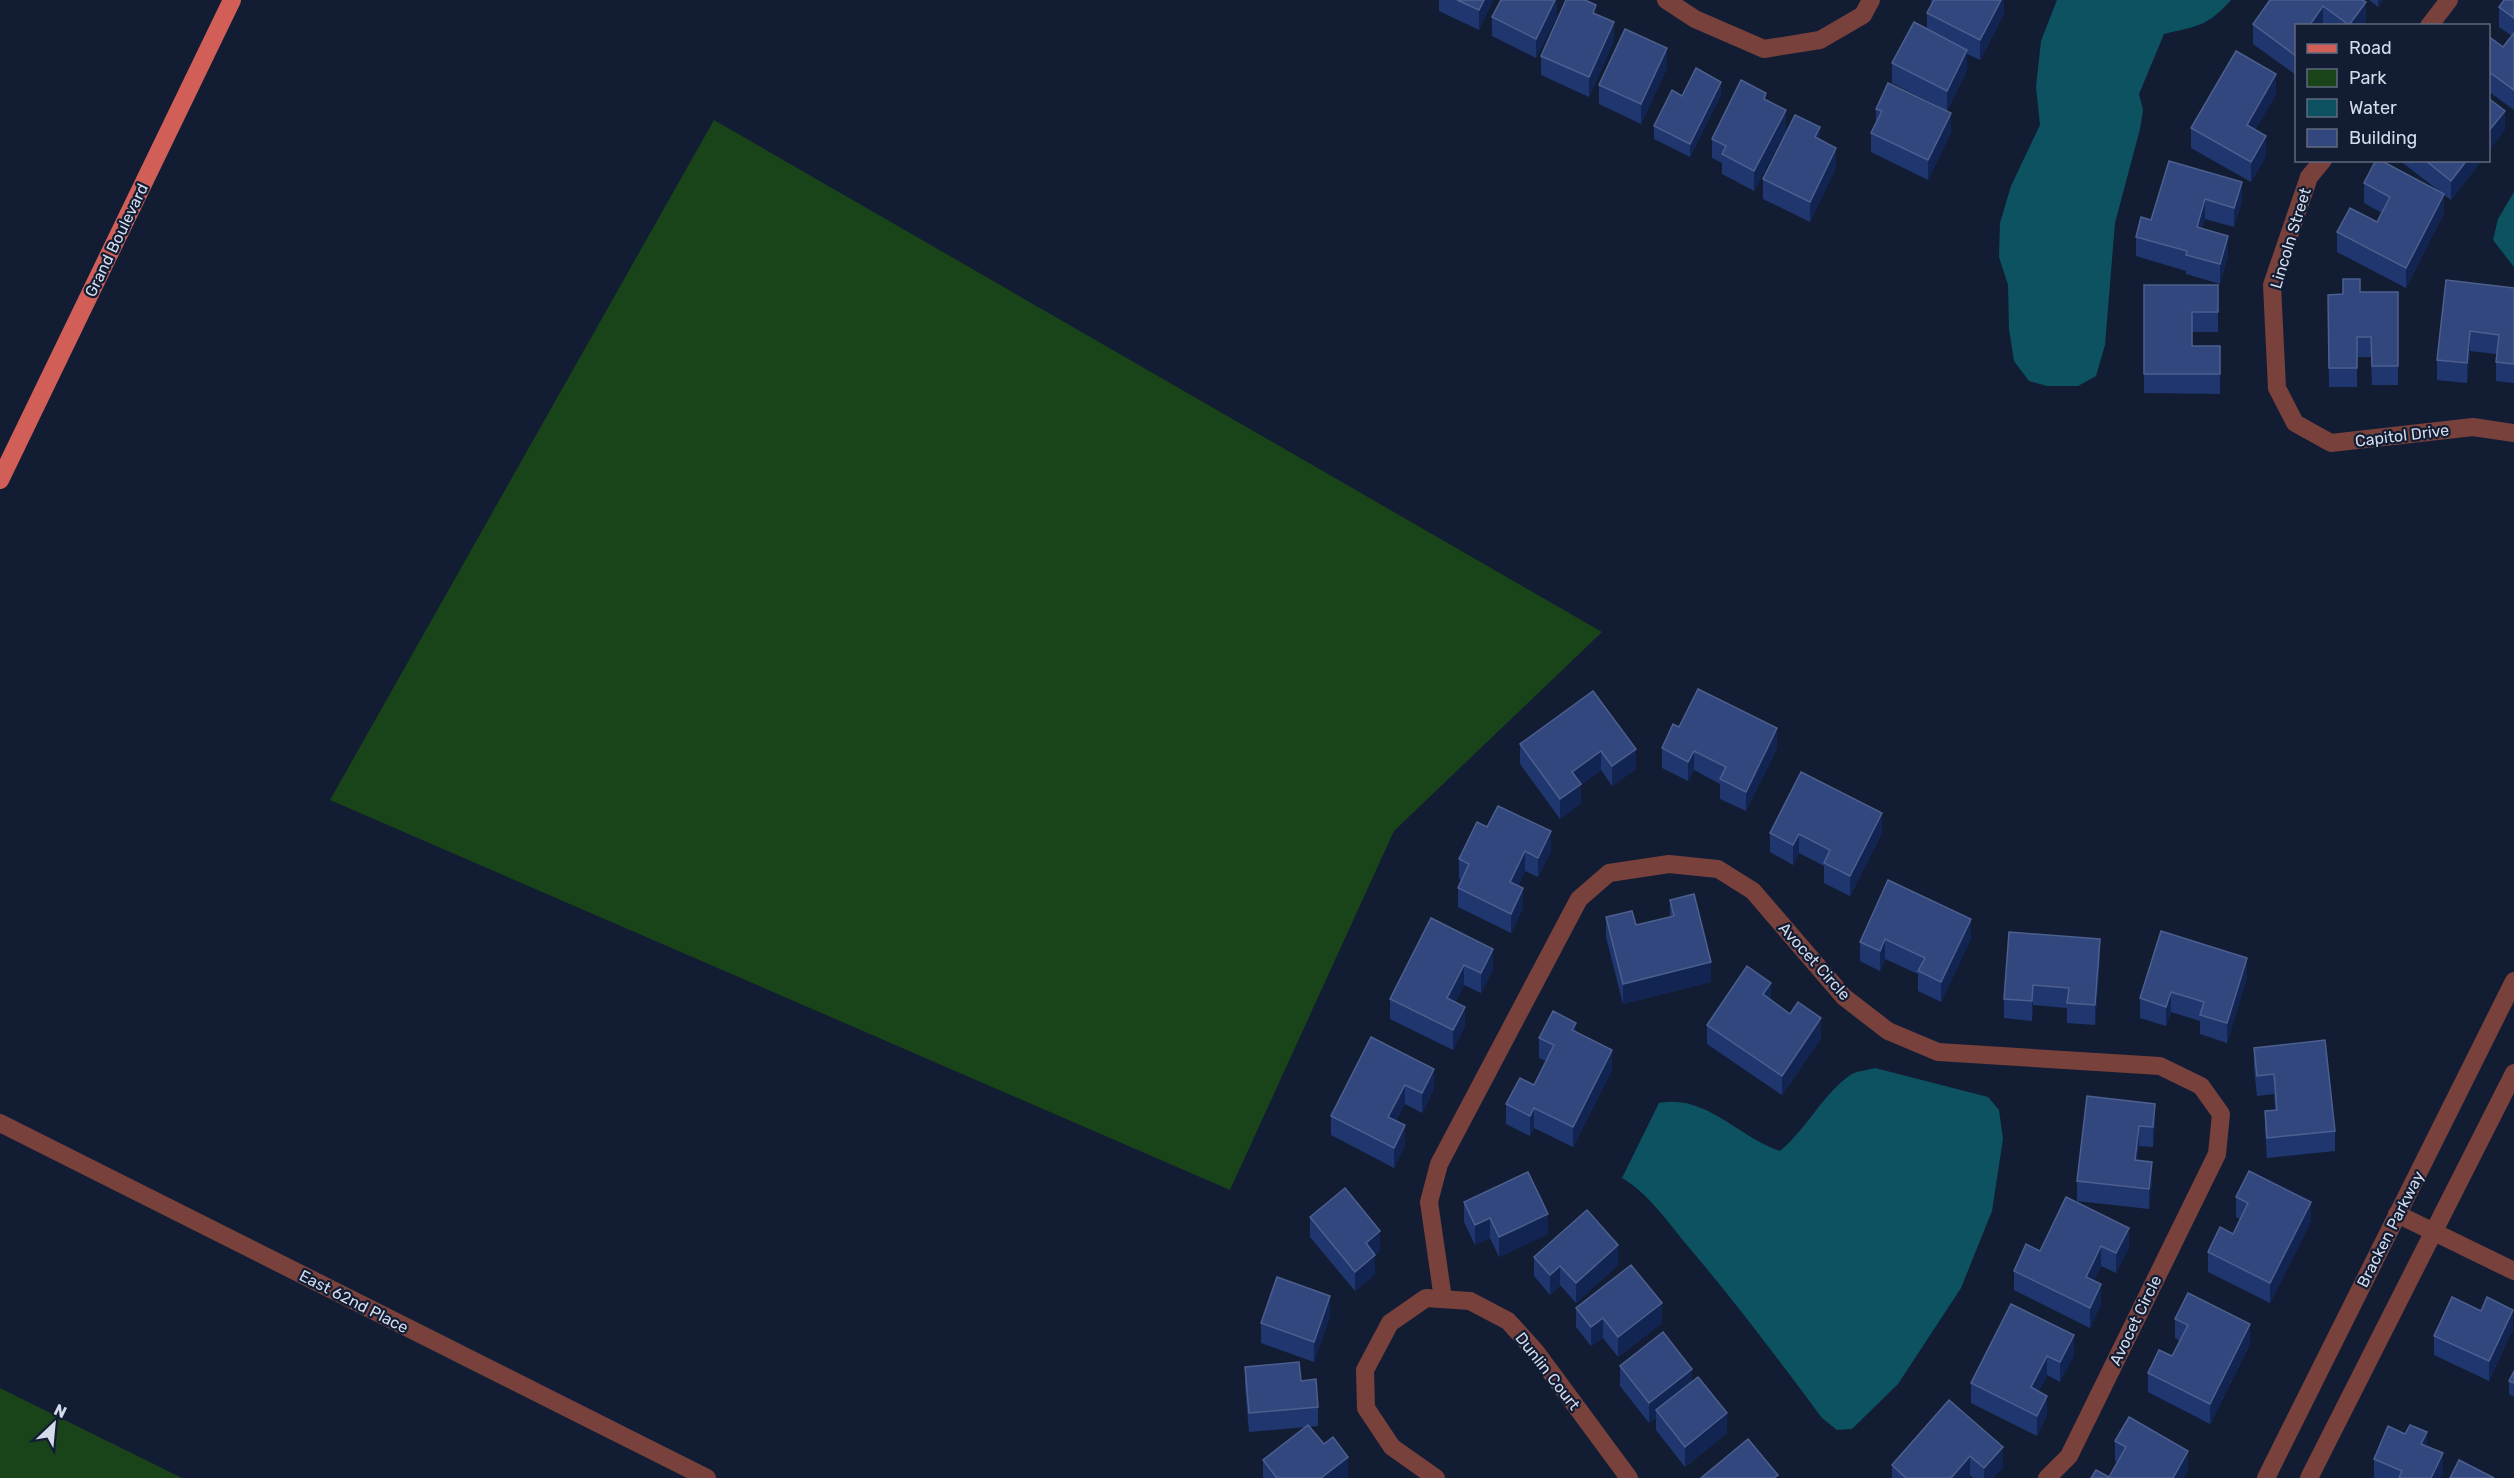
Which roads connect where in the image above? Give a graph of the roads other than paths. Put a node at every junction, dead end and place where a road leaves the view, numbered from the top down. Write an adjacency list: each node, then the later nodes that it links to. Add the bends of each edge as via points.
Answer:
1 (232, 0): 9 (main road, Grand Boulevard)
2 (1666, 0): 3 (street, via 1695,19 1764,49 1820,40 1863,15)
3 (1871, 0)
4 (2449, 0): 5 (street)
5 (2430, 24)
6 (2321, 162): 7 (street, Lincoln Street, via 2309,177 2272,285 2277,388)
7 (2295, 423): 8 (street, Capitol Drive, via 2331,443 2473,427)
8 (2514, 433)
9 (0, 480)
10 (2514, 981): 13 (street, Bracken Parkway)
11 (2514, 1073): 14 (street)
12 (0, 1123): 17 (street, East 62nd Place)
13 (2397, 1214): 14 (street); 21 (street, Bracken Parkway)
14 (2435, 1232): 15 (street); 22 (street)
15 (2514, 1271)
16 (1443, 1299): 18 (street, Dunlin Court, via 1426,1298 1390,1323 1365,1370 1366,1408 1392,1447); 19 (street, Dunlin Court, via 1470,1301 1508,1322 1536,1352); 20 (street, Avocet Circle, via 1429,1202 1439,1164 1578,899 1609,873 1669,864 1718,869 1753,891 1844,997 1888,1031 1938,1052 2160,1066 2201,1086 2221,1114 2217,1154 2069,1456)
17 (708, 1478)
18 (1436, 1478)
19 (1629, 1478)
20 (2047, 1478)
21 (2266, 1478)
22 (2309, 1478)

